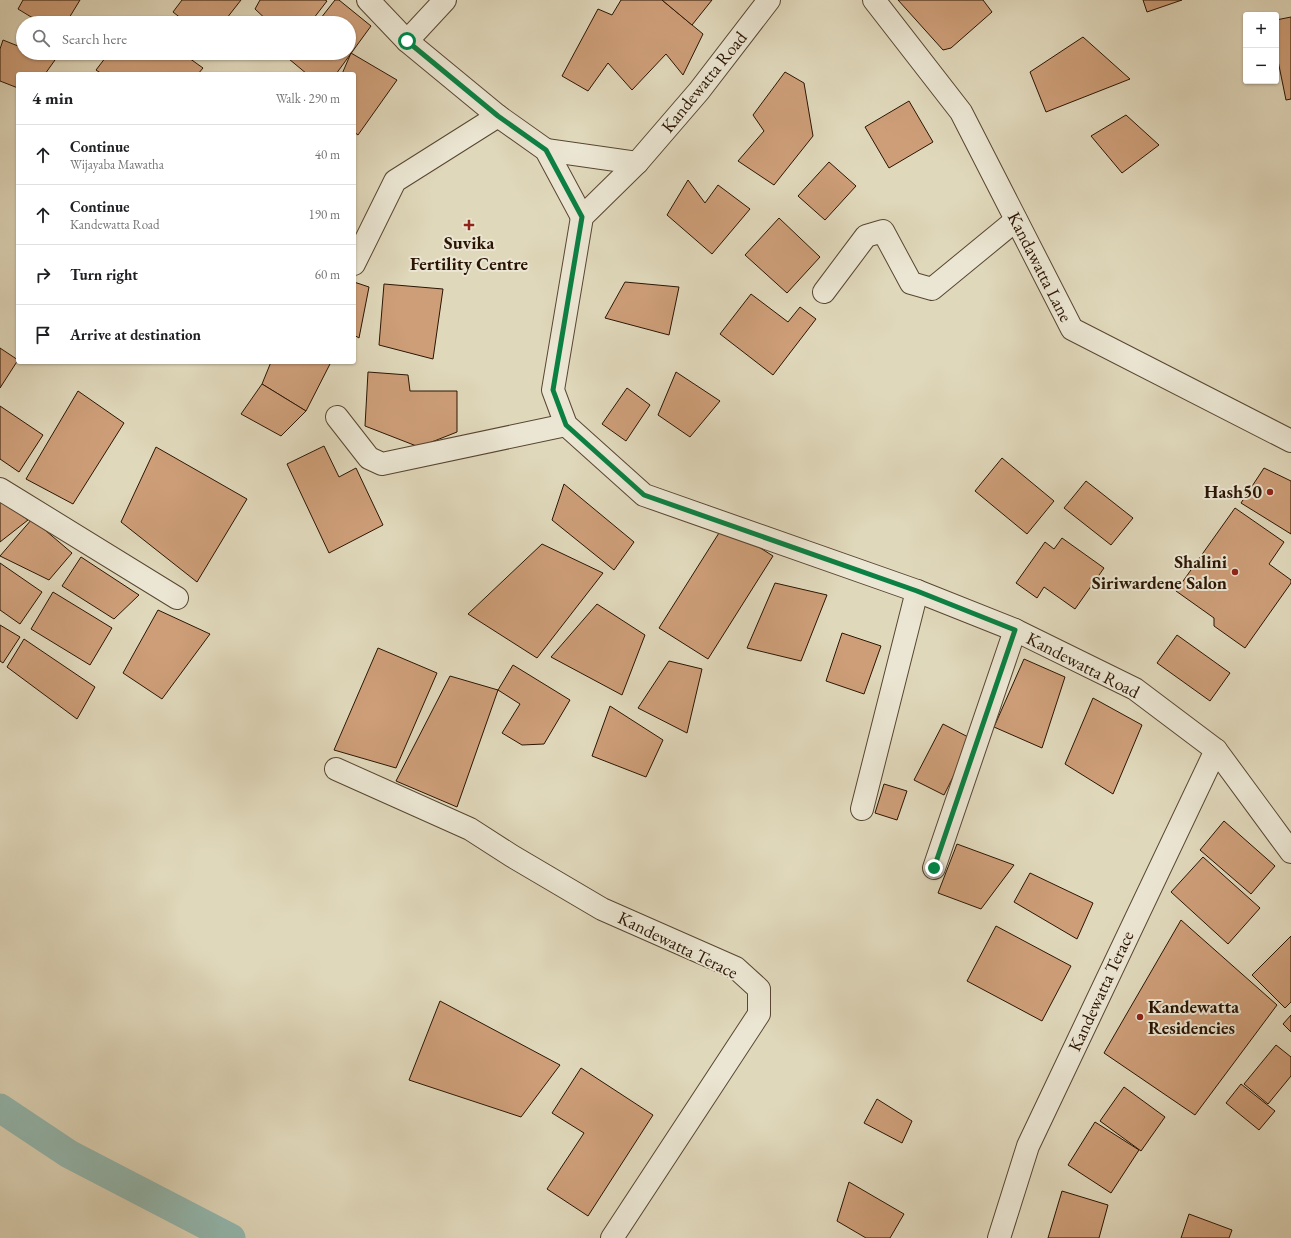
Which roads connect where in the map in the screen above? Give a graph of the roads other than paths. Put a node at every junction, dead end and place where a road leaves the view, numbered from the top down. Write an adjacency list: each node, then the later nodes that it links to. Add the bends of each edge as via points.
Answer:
1 (368, 0): 5 (street)
2 (445, 0): 5 (street)
3 (769, 0): 8 (street, Kandewatta Road, via 699,91)
4 (874, 0): 10 (street, Kandawatta Lane, via 961,112)
5 (407, 41): 6 (street)
6 (498, 116): 7 (street); 11 (street, via 395,181)
7 (546, 150): 8 (street); 9 (street)
8 (637, 163): 9 (street, Kandewatta Road)
9 (582, 217): 14 (street, Kandewatta Road, via 553,390)
10 (1016, 220): 12 (street, via 932,289 911,283 883,231 866,236); 15 (street, Kandawatta Lane, via 1072,329)
11 (356, 260)
12 (824, 292)
13 (337, 417): 14 (street, via 369,458 382,464)
14 (566, 425): 17 (street, Kandewatta Road, via 644,495)
15 (1291, 441)
16 (0, 490): 18 (street)
17 (917, 591): 19 (street, Kandewatta Road); 22 (street)
18 (177, 598)
19 (1015, 630): 20 (street, Kandewatta Road, via 1135,689); 24 (street)
20 (1216, 750): 23 (street, Kandewatta Road); 26 (street, Kandewatta Terace, via 1028,1146)
21 (336, 769): 25 (street, Kandewatta Terace, via 470,829 602,909 736,968 759,989 759,1014)
22 (862, 809)
23 (1291, 852)
24 (934, 868)
25 (612, 1238)
26 (999, 1238)

